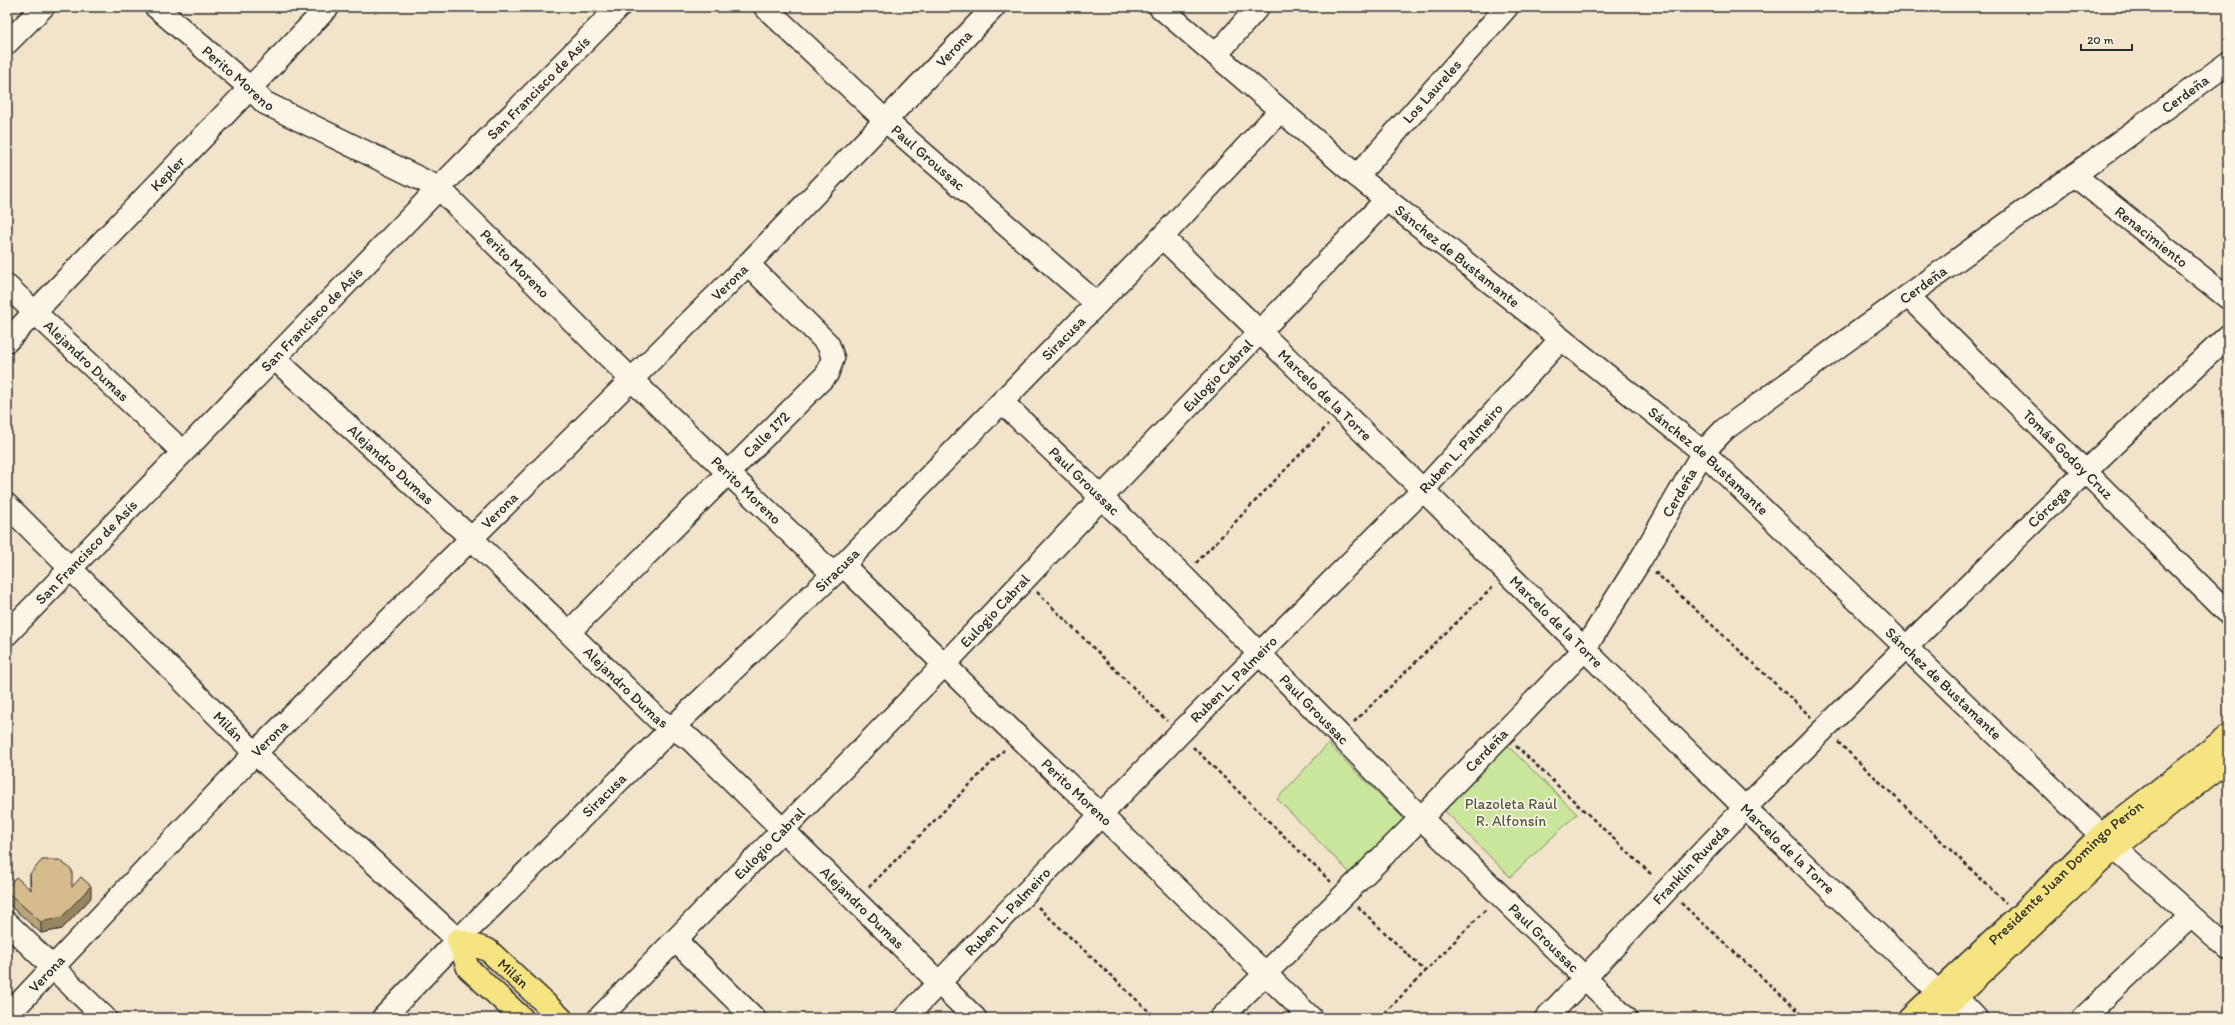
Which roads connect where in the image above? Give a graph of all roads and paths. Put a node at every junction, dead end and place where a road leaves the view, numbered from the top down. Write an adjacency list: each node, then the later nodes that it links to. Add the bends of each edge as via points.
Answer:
1 (43, 7): 10 (street)
2 (156, 7): 13 (street, Perito Moreno)
3 (328, 7): 13 (street, Kepler)
4 (765, 7): 15 (street, Paul Groussac)
5 (994, 7): 15 (street, Verona)
6 (1160, 7): 11 (street, Sánchez de Bustamante)
7 (1258, 7): 11 (street)
8 (1507, 7): 17 (street, Los Laureles)
9 (611, 10): 18 (street, San Francisco de Asís)
10 (7, 43)
11 (1216, 55): 14 (street, Sánchez de Bustamante)
12 (2228, 63): 16 (street, Cerdeña)
13 (250, 87): 18 (street, Perito Moreno, via 265,103); 26 (street, Kepler)
14 (1280, 111): 17 (street, Sánchez de Bustamante); 20 (street, Siracusa)
15 (886, 121): 21 (street, Verona); 25 (street, Paul Groussac)
16 (2074, 175): 23 (street, Cerdeña); 24 (street, Renacimiento)
17 (1357, 176): 19 (street, Sánchez de Bustamante)
18 (439, 188): 31 (street, San Francisco de Asís); 32 (street, Perito Moreno)
19 (1387, 200): 27 (street, Eulogio Cabral); 29 (street, Sánchez de Bustamante)
20 (1162, 237): 25 (street, Siracusa); 27 (street, Marcelo de la Torre)
21 (748, 264): 32 (street, Verona); 38 (street, Calle 172, via 828,344 833,358 827,374)
22 (7, 286): 26 (street, Alejandro Dumas)
23 (1908, 296): 36 (street, Cerdeña, via 1726,429); 37 (street, Tomás Godoy Cruz)
24 (2228, 298)
25 (1096, 303): 33 (street, Siracusa)
26 (34, 312): 30 (street, Kepler); 35 (street, Alejandro Dumas)
27 (1260, 333): 34 (street, Marcelo de la Torre); 40 (street, Eulogio Cabral)
28 (2228, 336): 37 (street, Córcega)
29 (1561, 339): 36 (street, Sánchez de Bustamante); 39 (street, Ruben L. Palmeiro)
30 (7, 341)
31 (274, 358): 35 (street, San Francisco de Asís); 42 (street, Alejandro Dumas)
32 (632, 380): 38 (street, Perito Moreno); 42 (street, Verona)
33 (1002, 402): 40 (street, Paul Groussac); 44 (street, Siracusa)
34 (1341, 412): 39 (street, Marcelo de la Torre); 46 (path)
35 (183, 452): 43 (street, San Francisco de Asís)
36 (1703, 452): 51 (street, Sánchez de Bustamante); 52 (street, Cerdeña)
37 (2085, 470): 48 (street, Tomás Godoy Cruz); 51 (street, Córcega)
38 (729, 474): 44 (street, Perito Moreno); 49 (street, Calle 172)
39 (1423, 490): 45 (street, Marcelo de la Torre); 53 (street, Ruben L. Palmeiro)
40 (1101, 498): 46 (street, Paul Groussac); 47 (street, Eulogio Cabral)
41 (7, 505): 43 (street, Milán)
42 (471, 538): 49 (street, Alejandro Dumas); 60 (street, Verona)
43 (70, 567): 50 (street, San Francisco de Asís); 60 (street, Milán)
44 (838, 569): 54 (street, Perito Moreno); 55 (street, Siracusa)
45 (1507, 574): 52 (street, Marcelo de la Torre); 58 (path)
46 (1183, 576): 53 (street, Paul Groussac)
47 (1026, 580): 54 (street, Eulogio Cabral); 56 (path)
48 (2228, 613)
49 (569, 632): 55 (street, Alejandro Dumas, via 658,719)
50 (7, 634)
51 (1906, 646): 62 (street, Franklin Ruveda); 66 (street, Sánchez de Bustamante)
52 (1584, 650): 62 (street, Marcelo de la Torre); 64 (street, Cerdeña)
53 (1260, 654): 56 (street, Ruben L. Palmeiro); 58 (street, Paul Groussac)
54 (944, 665): 57 (street, Perito Moreno); 65 (street, Eulogio Cabral)
55 (672, 728): 65 (street, Alejandro Dumas, via 691,740); 73 (street, Siracusa)
56 (1180, 734): 63 (street, Ruben L. Palmeiro); 67 (path)
57 (1017, 736): 63 (street, Perito Moreno); 70 (path)
58 (1340, 736): 64 (street, Paul Groussac)
59 (2228, 736): 66 (main road, Presidente Juan Domingo Perón)
60 (255, 753): 73 (street, Milán); 76 (street, Verona)
61 (2228, 760): 66 (main road, Presidente Juan Domingo Perón)
62 (1745, 808): 79 (street, Franklin Ruveda); 81 (street, Marcelo de la Torre)
63 (1101, 815): 68 (street, Ruben L. Palmeiro); 78 (street, Perito Moreno)
64 (1421, 818): 67 (street, Cerdeña); 69 (street, Paul Groussac)
65 (784, 831): 70 (street, Alejandro Dumas); 74 (street, Eulogio Cabral)
66 (2108, 841): 71 (street, Sánchez de Bustamante); 81 (main road, Presidente Juan Domingo Perón)
67 (1344, 894): 77 (path); 78 (street, Cerdeña)
68 (1025, 895): 80 (street, Ruben L. Palmeiro); 91 (path)
69 (1500, 895): 77 (path); 79 (street, Paul Groussac)
70 (855, 901): 80 (street, Alejandro Dumas)
71 (2191, 916): 75 (street, Sánchez de Bustamante); 100 (street)
72 (7, 923): 76 (street)
73 (458, 940): 84 (street, Siracusa); 85 (main road, Milán, via 468,968); 86 (main road, Milán, via 488,950)
74 (676, 941): 87 (street, Eulogio Cabral); 88 (street)
75 (2228, 949)
76 (54, 967): 82 (street, Verona); 83 (street)
77 (1426, 972): 94 (path)
78 (1265, 974): 92 (street, Cerdeña); 93 (street, Perito Moreno)
79 (1585, 978): 95 (street, Franklin Ruveda); 96 (street, Paul Groussac)
80 (940, 983): 89 (street, Ruben L. Palmeiro); 90 (street, Alejandro Dumas)
81 (1947, 994): 97 (main road, Presidente Juan Domingo Perón); 98 (main road, Presidente Juan Domingo Perón); 99 (street, Marcelo de la Torre)
82 (7, 1016)
83 (105, 1018)
84 (383, 1018)
85 (522, 1018)
86 (561, 1018)
87 (599, 1018)
88 (754, 1018)
89 (906, 1018)
90 (975, 1018)
91 (1156, 1018)
92 (1221, 1018)
93 (1311, 1018)
94 (1380, 1018)
95 (1546, 1018)
96 (1626, 1018)
97 (1910, 1018)
98 (1934, 1018)
99 (1976, 1018)
100 (2083, 1018)

